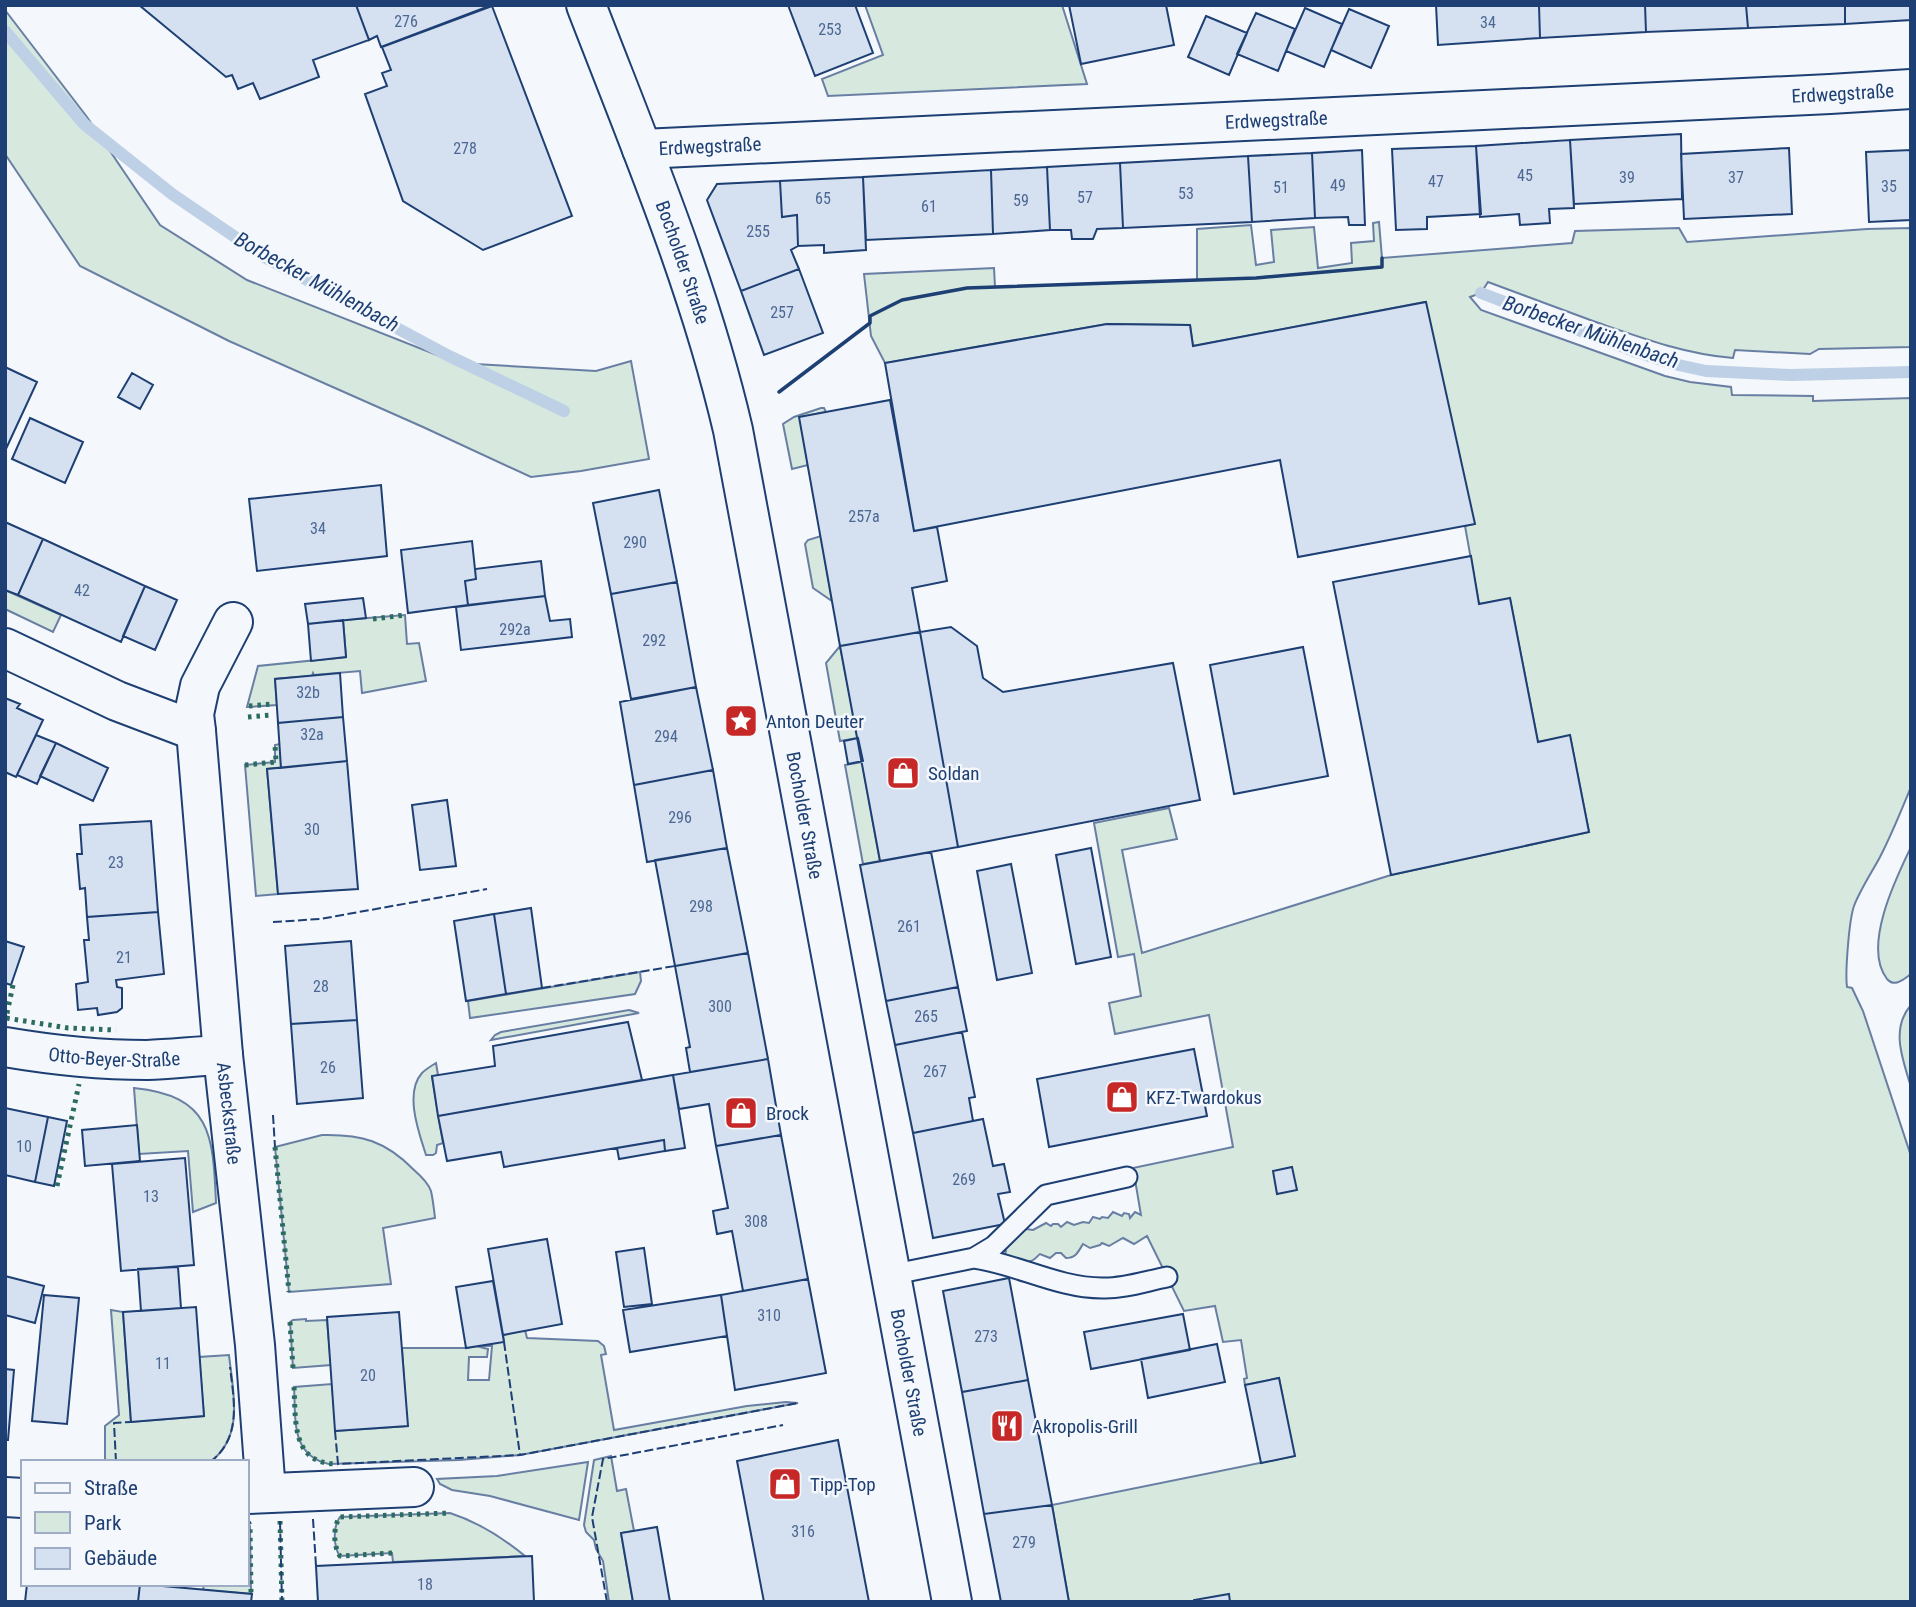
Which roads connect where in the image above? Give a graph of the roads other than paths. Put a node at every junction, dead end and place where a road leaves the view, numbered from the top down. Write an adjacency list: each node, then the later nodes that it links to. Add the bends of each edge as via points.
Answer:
1 (586, 5): 3 (street, Bocholder Straße)
2 (1911, 89): 3 (street, Erdwegstraße)
3 (642, 149): 11 (street, Bocholder Straße, via 713,349 733,430)
4 (233, 622): 6 (street, Asbeckstraße, via 200,686)
5 (5, 648): 6 (street, via 117,701)
6 (195, 731): 8 (street, Asbeckstraße)
7 (5, 1046): 8 (street, Otto-Beyer-Straße, via 109,1059)
8 (223, 1055): 14 (street, Asbeckstraße, via 255,1345)
9 (1127, 1177): 10 (lane, via 1046,1195 994,1246)
10 (974, 1258): 11 (lane); 12 (lane, via 1098,1288)
11 (890, 1275): 15 (street, Bocholder Straße)
12 (1167, 1277)
13 (414, 1487): 14 (street, Asbeckstraße)
14 (256, 1494)
15 (951, 1602)

